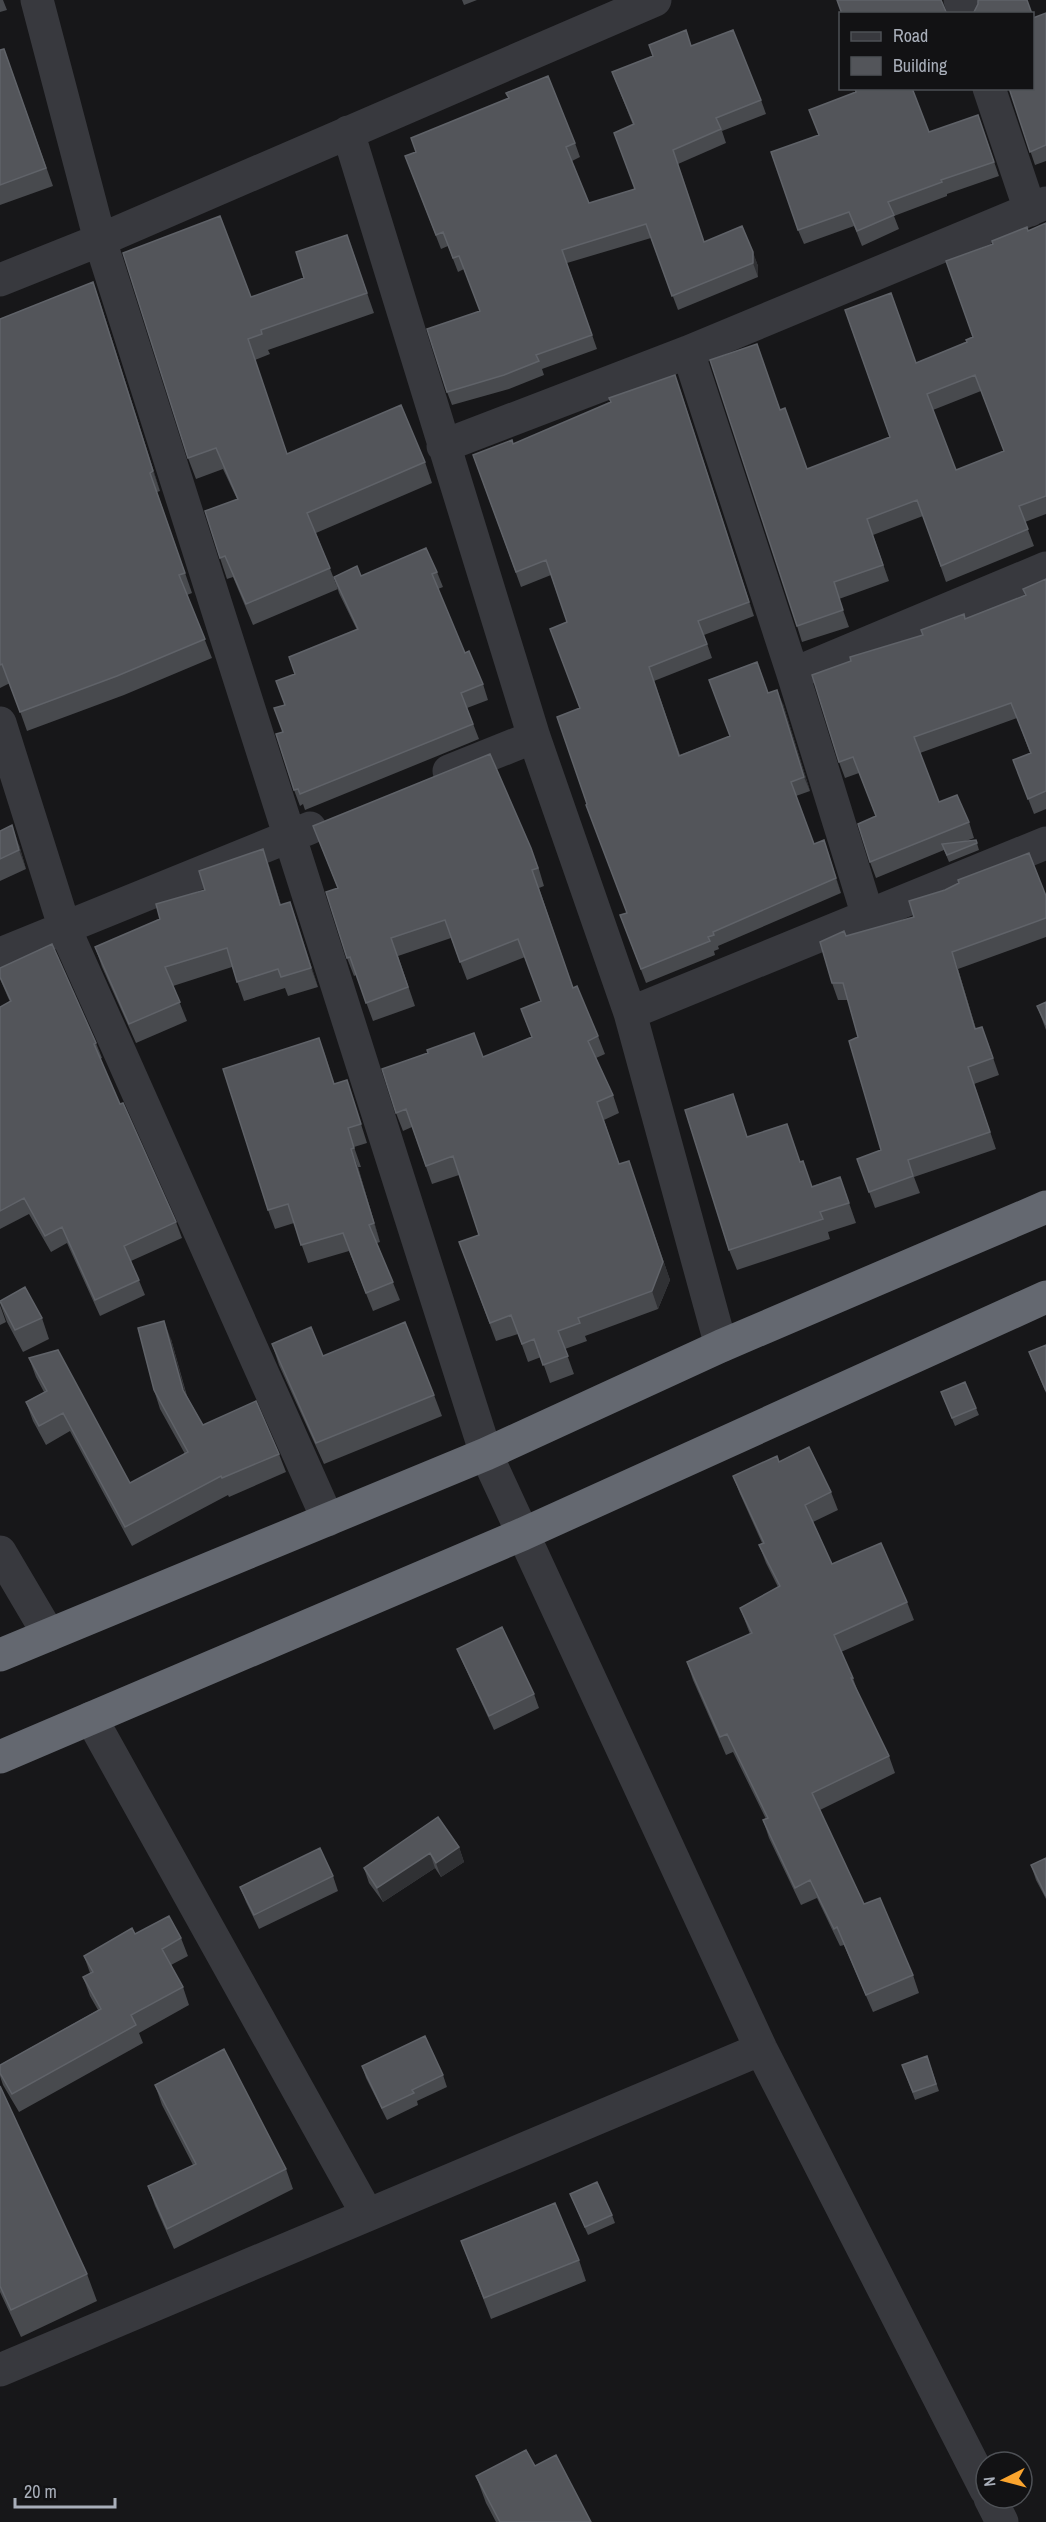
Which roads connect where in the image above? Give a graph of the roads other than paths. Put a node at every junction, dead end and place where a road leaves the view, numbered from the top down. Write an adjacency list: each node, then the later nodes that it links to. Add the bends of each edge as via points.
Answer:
1 (37, 0): 6 (street)
2 (655, 0): 4 (street)
3 (990, 90): 5 (street)
4 (348, 132): 6 (street); 9 (street)
5 (1038, 206): 8 (street)
6 (100, 240): 7 (street); 16 (street)
7 (0, 280)
8 (688, 352): 9 (street); 11 (street)
9 (443, 446): 13 (street)
10 (1046, 568): 11 (street)
11 (794, 674): 18 (street)
12 (0, 723): 19 (street)
13 (534, 737): 14 (street); 21 (street)
14 (423, 782)
15 (335, 818): 16 (street)
16 (291, 836): 19 (street); 25 (street)
17 (1046, 843): 18 (street)
18 (868, 916): 21 (street)
19 (65, 929): 20 (street); 26 (street)
20 (0, 954)
21 (630, 1013): 24 (street)
22 (1046, 1207): 24 (highway)
23 (1046, 1297): 27 (highway)
24 (721, 1346): 25 (highway)
25 (486, 1454): 26 (highway); 27 (street)
26 (328, 1520): 29 (highway)
27 (523, 1534): 31 (highway); 33 (street)
28 (0, 1551): 29 (street)
29 (49, 1635): 30 (highway)
30 (0, 1655)
31 (91, 1718): 32 (highway); 34 (street)
32 (0, 1757)
33 (761, 2049): 34 (street); 36 (street)
34 (367, 2214): 35 (street)
35 (0, 2370)
36 (974, 2466)

